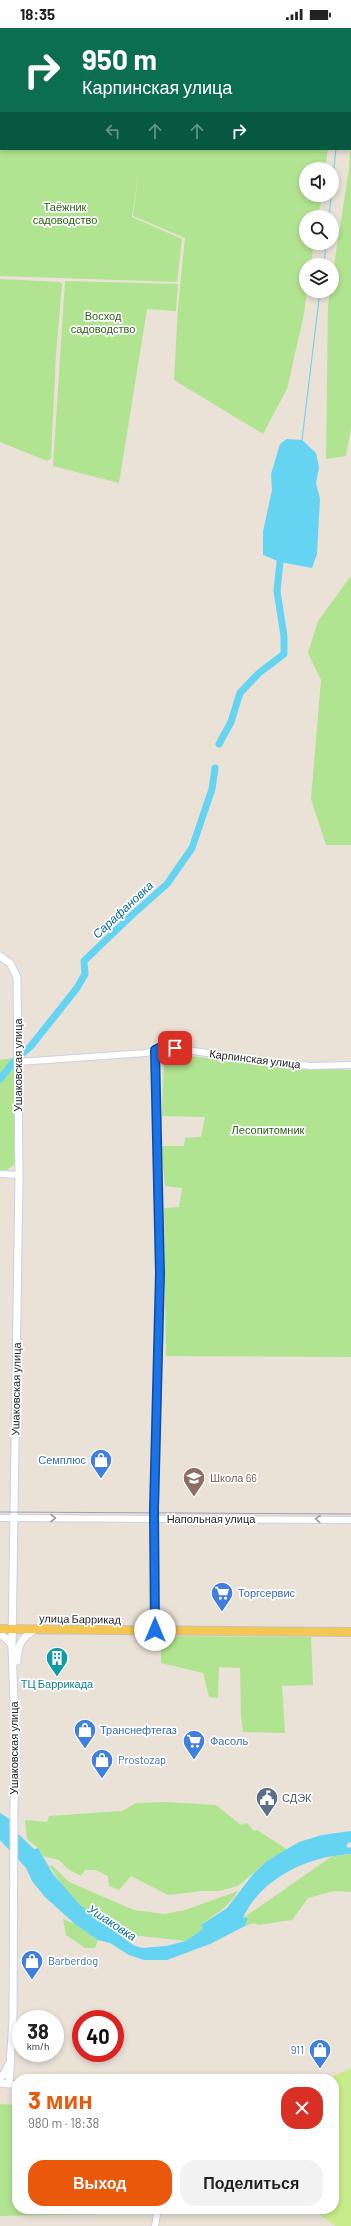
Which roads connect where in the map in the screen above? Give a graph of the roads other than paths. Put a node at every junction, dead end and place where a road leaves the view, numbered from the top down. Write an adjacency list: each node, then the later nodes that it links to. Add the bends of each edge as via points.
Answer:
1 (0, 956): 3 (main road, Ушаковская улица, via 16,971)
2 (155, 1050): 3 (street, Карпинская улица, via 146,1053); 4 (street, Карпинская улица, via 167,1047 310,1066); 9 (street, via 160,1274)
3 (18, 1062): 6 (main road, Ушаковская улица)
4 (351, 1065)
5 (0, 1174): 6 (street)
6 (19, 1175): 8 (main road, Ушаковская улица)
7 (0, 1518): 8 (street, Напольная улица)
8 (14, 1518): 9 (street, Напольная улица, one-way to 9); 12 (main road, Ушаковская улица)
9 (154, 1519): 10 (street, Напольная улица, one-way to 9); 14 (street)
10 (351, 1520)
11 (0, 1629): 12 (main road, улица Баррикад)
12 (13, 1629): 13 (main road, улица Баррикад); 17 (main road, Ушаковская улица)
13 (36, 1629): 14 (main road, улица Баррикад); 18 (main road, via 26,1635 18,1647)
14 (155, 1630): 15 (main road, улица Баррикад)
15 (351, 1632)
16 (0, 1634): 17 (main road)
17 (12, 1647): 18 (main road, Ушаковская улица)
18 (15, 1707): 19 (main road, Ушаковская улица)
19 (11, 2046): 20 (main road); 21 (main road, via 7,2069)
20 (12, 2074)
21 (0, 2078)
22 (0, 2084): 23 (main road)
23 (12, 2084)
24 (157, 2214): 25 (street)
25 (155, 2226)

